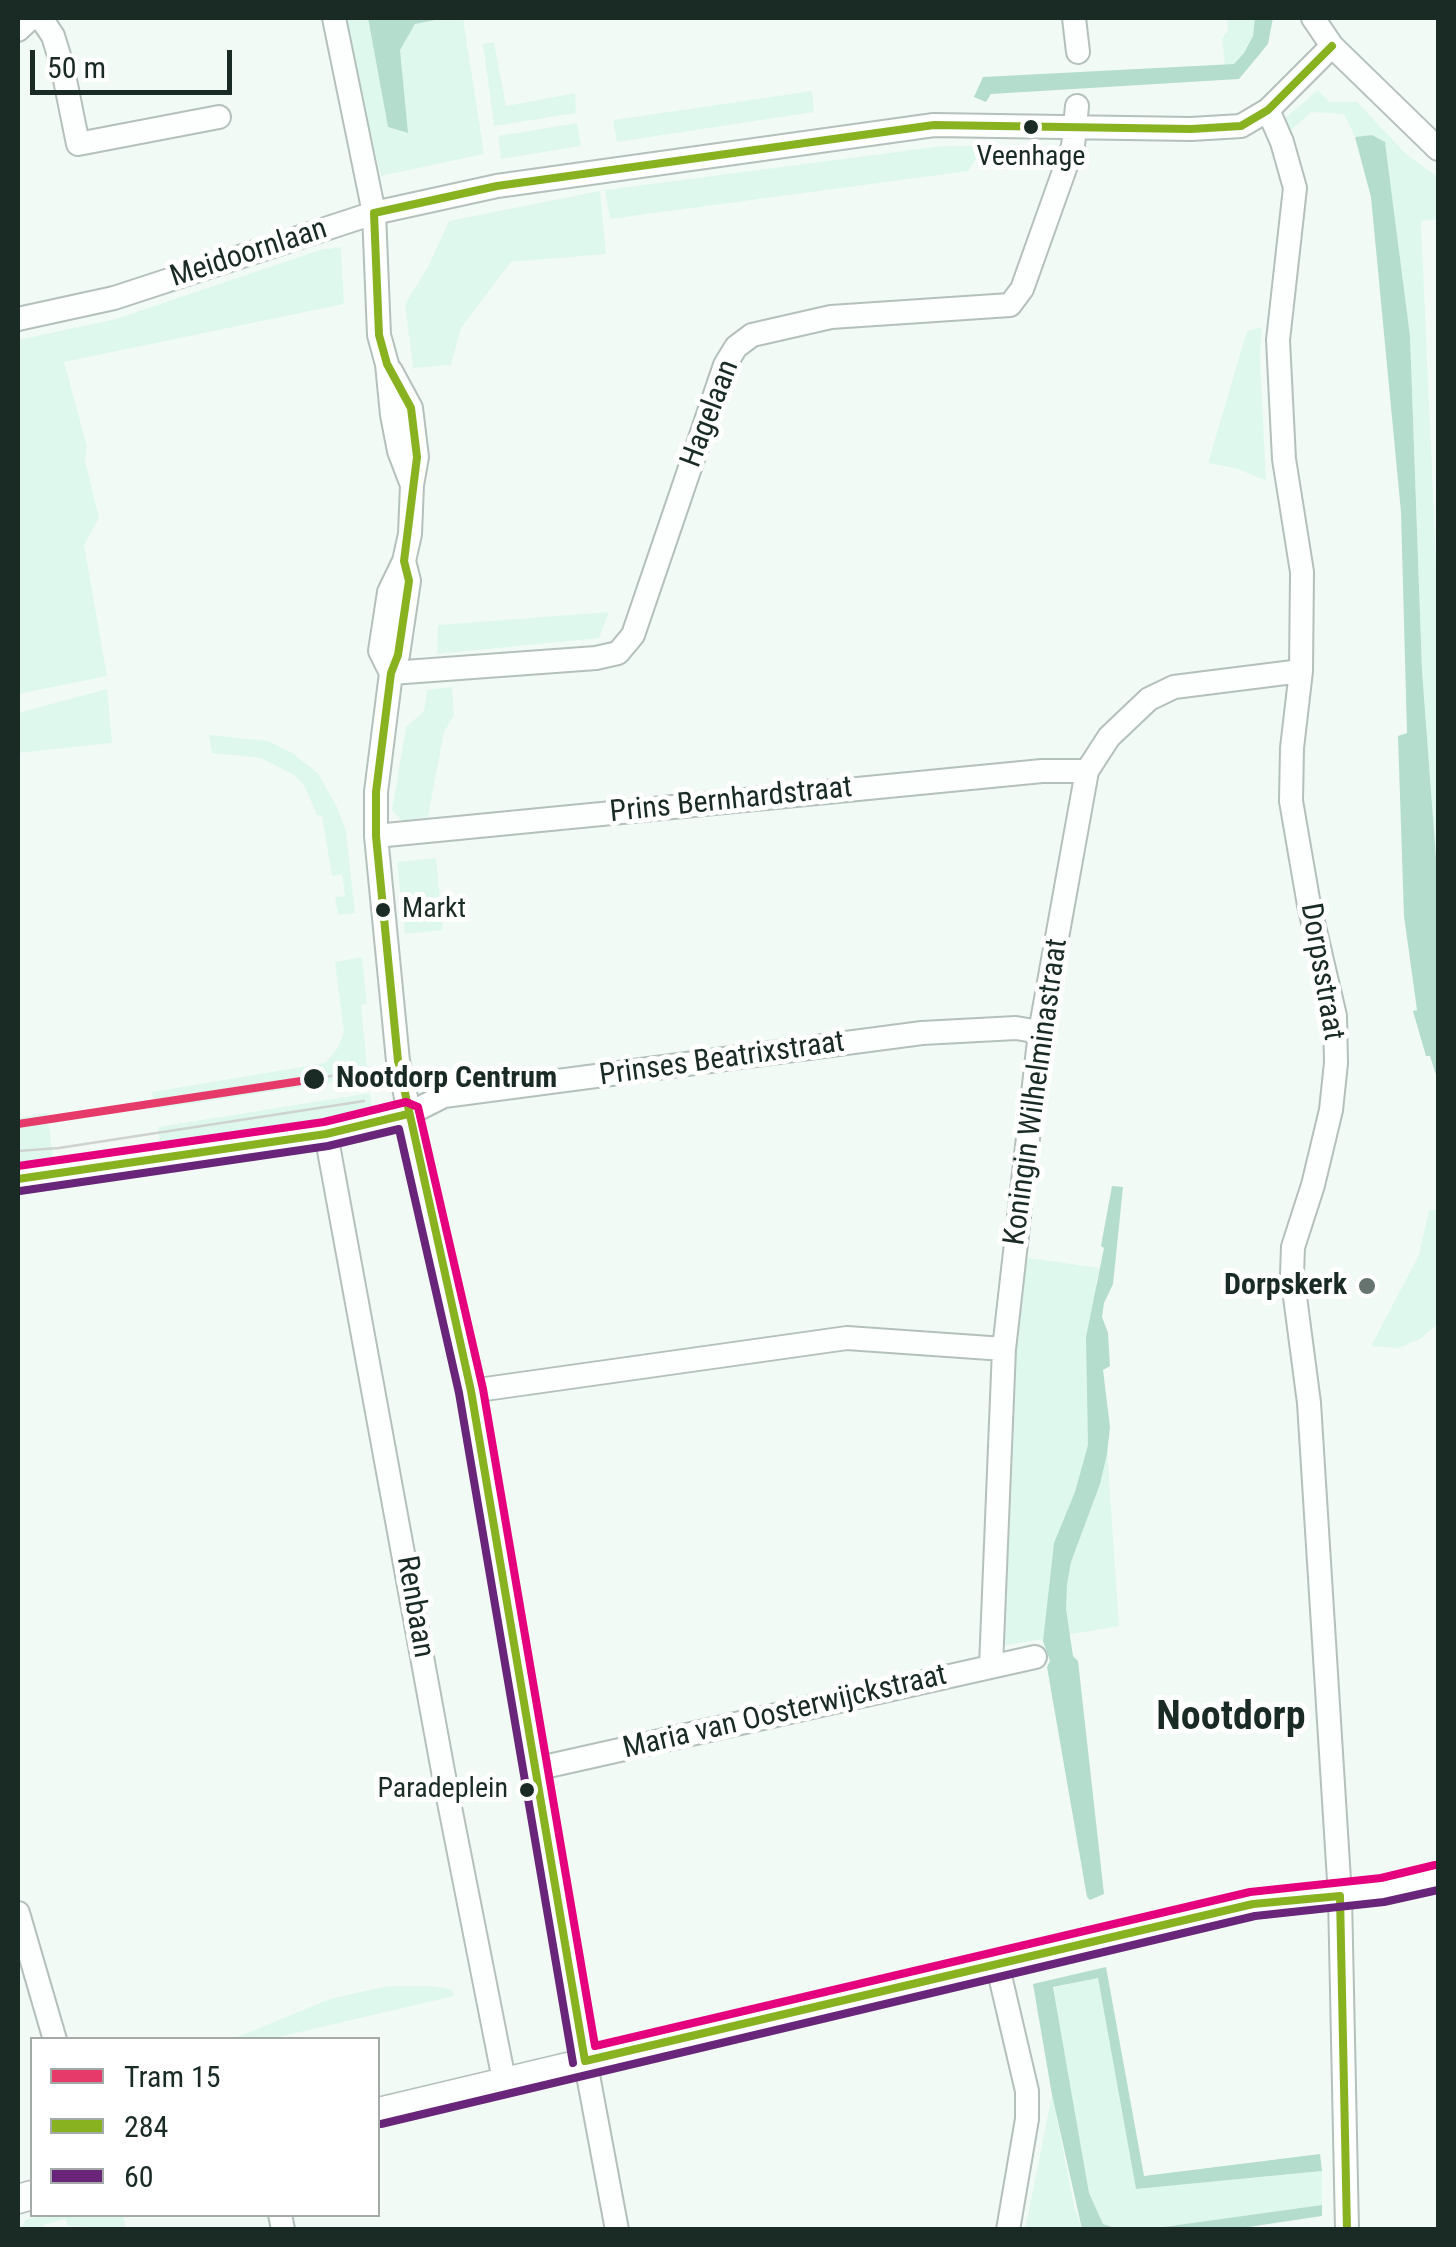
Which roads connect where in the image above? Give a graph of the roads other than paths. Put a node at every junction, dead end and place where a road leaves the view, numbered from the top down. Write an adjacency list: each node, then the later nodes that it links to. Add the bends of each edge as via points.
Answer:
1 (31, 18): 6 (street)
2 (41, 18): 11 (street, via 62,65 78,144)
3 (334, 18): 13 (street)
4 (1074, 18): 8 (street)
5 (1313, 18): 7 (street)
6 (18, 30)
7 (1332, 46): 9 (street, Meidoornlaan); 12 (street)
8 (1078, 52)
9 (1268, 110): 10 (street, Meidoornlaan, via 1224,128); 15 (street, Dorpsstraat, via 1295,188 1278,340 1284,460 1302,572)
10 (1076, 115): 13 (street, Meidoornlaan, via 934,124 497,186); 16 (street, Hagelaan, via 1073,146 1022,289 1010,305 831,317 752,335 736,347 633,635 618,653)
11 (219, 116)
12 (1438, 148)
13 (374, 213): 14 (street, Meidoornlaan, via 114,298); 16 (street, via 379,335 415,428 417,458 404,561 408,581)
14 (18, 319)
15 (1301, 672): 17 (street, Koningin Wilhelminastraat, via 1174,686 1122,724); 29 (street, Dorpsstraat, via 1291,801 1335,1016 1336,1063 1292,1274 1309,1403)
16 (390, 673): 18 (street)
17 (1086, 771): 18 (street, Prins Bernhardstraat, via 1042,770); 19 (street, Koningin Wilhelminastraat)
18 (376, 836): 20 (street)
19 (1040, 1032): 20 (street, Prinses Beatrixstraat, via 922,1032 444,1096); 23 (street, Koningin Wilhelminastraat)
20 (408, 1114): 21 (street, Prinses Beatrixstraat); 24 (street)
21 (326, 1134): 22 (street, Prinses Beatrixstraat); 34 (street, Renbaan)
22 (18, 1180)
23 (1004, 1349): 24 (street, via 847,1338); 26 (street, Koningin Wilhelminastraat)
24 (471, 1390): 27 (street)
25 (1034, 1658): 26 (street, Maria van Oosterwijckstraat)
26 (991, 1666): 27 (street, Maria van Oosterwijckstraat)
27 (535, 1769): 33 (street)
28 (1438, 1877): 29 (street)
29 (1340, 1896): 31 (street, via 1253,1904); 38 (street, Dorpsstraat)
30 (18, 1913): 32 (street)
31 (997, 1963): 33 (street); 37 (street, via 1028,2092)
32 (54, 2037)
33 (585, 2061): 34 (street); 36 (street)
34 (504, 2080): 35 (street)
35 (380, 2111)
36 (617, 2230)
37 (1008, 2230)
38 (1347, 2230)

